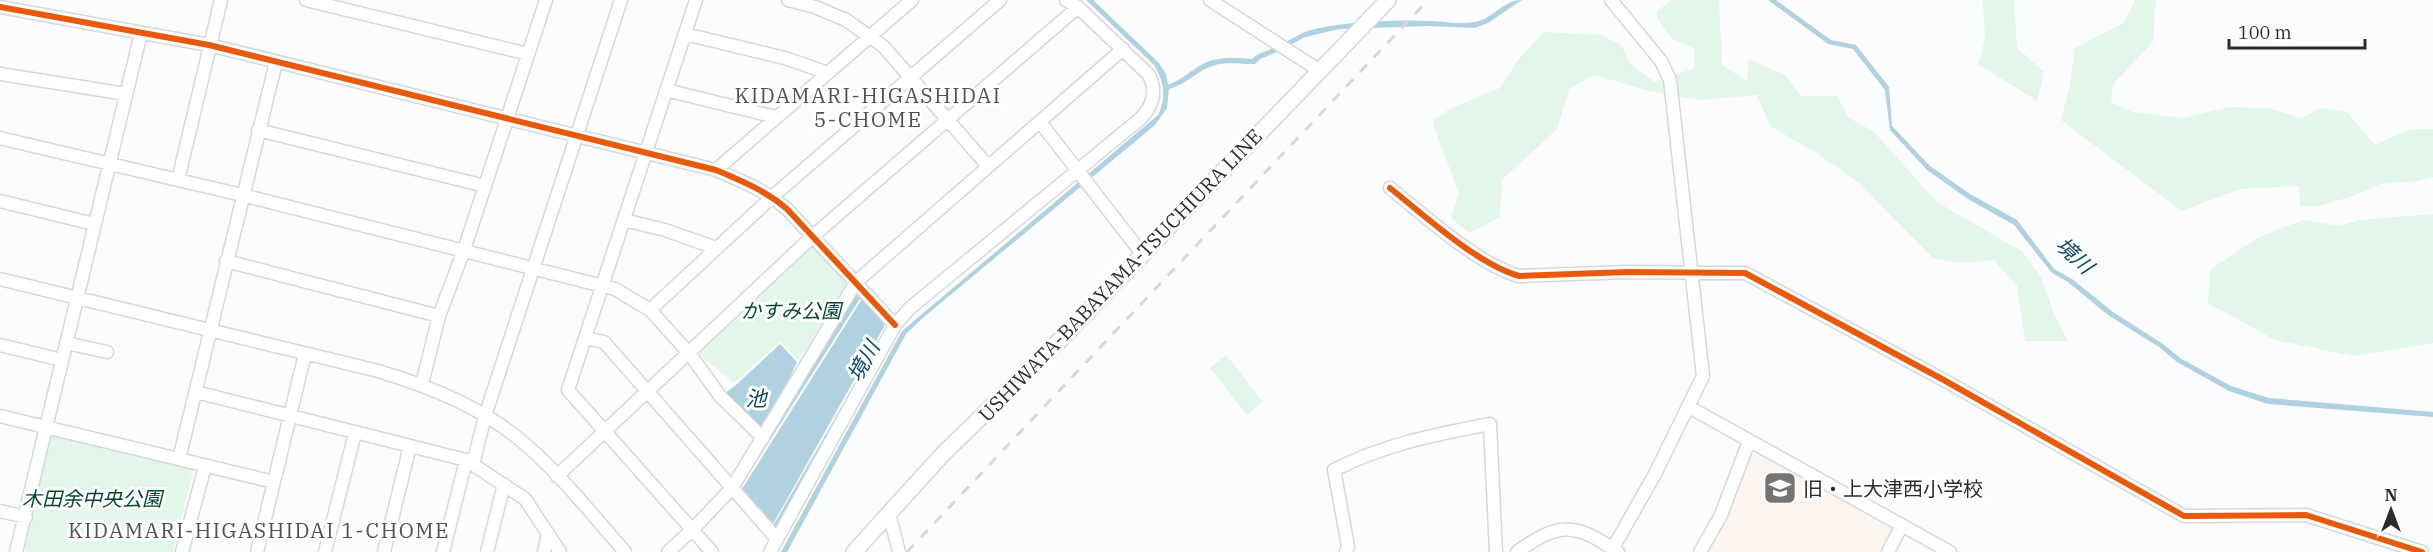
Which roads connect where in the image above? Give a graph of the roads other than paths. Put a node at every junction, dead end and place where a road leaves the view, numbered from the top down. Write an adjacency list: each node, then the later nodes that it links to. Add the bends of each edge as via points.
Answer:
1 (2, 0): 16 (street)
2 (221, 0): 21 (street)
3 (306, 0): 14 (street)
4 (546, 0): 23 (street)
5 (621, 0): 36 (street)
6 (696, 0): 19 (street)
7 (788, 0): 15 (street)
8 (912, 0): 20 (street)
9 (1000, 0): 28 (street)
10 (1066, 0): 17 (street)
11 (1210, 0): 25 (street)
12 (1388, 0): 25 (main road, USHIWATA-BABAYAMA-TSUCHIURA LINE)
13 (1611, 0): 57 (street, via 1661,61 1670,80)
14 (330, 3): 23 (street)
15 (820, 4): 20 (street)
16 (0, 8): 18 (street)
17 (1078, 8): 22 (street); 33 (street)
18 (141, 33): 21 (street); 30 (street)
19 (685, 34): 26 (street, via 785,58); 29 (street)
20 (870, 36): 26 (street); 28 (street)
21 (209, 45): 24 (street); 43 (street)
22 (1123, 49): 34 (street); 41 (street, via 1149,75 1154,89 1152,105)
23 (528, 54): 32 (street)
24 (276, 62): 32 (street); 35 (street)
25 (1320, 71): 54 (main road, USHIWATA-BABAYAMA-TSUCHIURA LINE)
26 (828, 73): 31 (street)
27 (0, 74): 30 (street)
28 (912, 77): 33 (street); 47 (street)
29 (666, 90): 31 (street); 38 (street)
30 (126, 94): 39 (street)
31 (776, 117): 42 (street)
32 (508, 118): 36 (street); 44 (street)
33 (949, 120): 40 (street); 51 (street)
34 (1040, 122): 40 (street); 41 (street)
35 (258, 130): 44 (street); 46 (street)
36 (577, 135): 38 (street); 56 (street)
37 (0, 138): 39 (street)
38 (645, 152): 42 (street); 49 (street)
39 (109, 164): 43 (street); 50 (street)
40 (988, 166): 59 (street)
41 (1078, 169): 54 (street); 64 (street, via 910,308)
42 (716, 170): 47 (street)
43 (178, 180): 46 (street)
44 (485, 186): 53 (street)
45 (1390, 188): 57 (street, via 1457,240 1510,274)
46 (242, 195): 53 (street); 55 (street)
47 (772, 197): 51 (street); 52 (street)
48 (0, 201): 50 (street)
49 (624, 220): 52 (street); 60 (street)
50 (94, 224): 61 (street)
51 (813, 236): 59 (street); 70 (street)
52 (716, 248): 62 (street)
53 (464, 250): 56 (street); 63 (street)
54 (1143, 255): 94 (main road, USHIWATA-BABAYAMA-TSUCHIURA LINE)
55 (226, 261): 63 (street); 65 (street)
56 (535, 267): 60 (street); 79 (street)
57 (1689, 272): 76 (street, via 1703,376); 122 (street, via 1745,273 2184,516 2306,515)
58 (0, 279): 61 (street)
59 (856, 282): 64 (street); 83 (street)
60 (603, 284): 62 (street); 66 (street)
61 (77, 298): 65 (street); 67 (street)
62 (650, 310): 70 (street)
63 (439, 316): 73 (street)
64 (895, 325): 99 (street)
65 (210, 330): 71 (street); 74 (street)
66 (585, 338): 75 (street, via 604,342); 81 (street, via 568,390)
67 (66, 343): 69 (street); 72 (street)
68 (0, 345): 72 (street)
69 (107, 352)
70 (689, 353): 75 (street); 83 (street, via 720,396)
71 (305, 354): 73 (street); 78 (street)
72 (62, 360): 80 (street)
73 (422, 384): 79 (street)
74 (196, 392): 78 (street); 86 (street)
75 (647, 392): 81 (street); 92 (street)
76 (1689, 407): 84 (street); 100 (street)
77 (0, 416): 80 (street)
78 (290, 416): 82 (street); 90 (street)
79 (485, 416): 87 (street); 89 (street, via 514,435)
80 (46, 427): 86 (street); 95 (street)
81 (604, 430): 89 (street); 97 (street)
82 (355, 433): 85 (street); 104 (street)
83 (763, 438): 92 (street)
84 (1749, 441): 96 (street); 119 (street, via 1721,515)
85 (410, 446): 87 (street); 105 (street)
86 (179, 459): 88 (street)
87 (470, 462): 91 (street); 106 (street)
88 (205, 466): 90 (street); 102 (street)
89 (557, 476): 110 (street)
90 (274, 483): 103 (street)
91 (504, 484): 98 (street, via 525,499); 107 (street)
92 (732, 488): 97 (street); 99 (street)
93 (0, 511): 95 (street)
94 (889, 513): 114 (main road, USHIWATA-BABAYAMA-TSUCHIURA LINE); 115 (street)
95 (26, 518): 101 (street)
96 (1902, 525): 120 (street); 121 (street)
97 (692, 530): 111 (street); 112 (street)
98 (548, 534): 108 (street); 109 (street)
99 (777, 539): 113 (street)
100 (1616, 550): 118 (street, via 1588,534 1562,530 1546,533)
101 (16, 552)
102 (182, 552)
103 (257, 552)
104 (325, 552)
105 (384, 552)
106 (444, 552)
107 (487, 552)
108 (544, 552)
109 (560, 552)
110 (625, 552)
111 (668, 552)
112 (712, 552)
113 (770, 552)
114 (854, 552)
115 (899, 552)
116 (1346, 552): 117 (street, via 1334,470 1374,451 1490,424)
117 (1496, 552)
118 (1517, 552)
119 (1700, 552)
120 (1888, 552)
121 (1950, 552)
122 (2422, 552)

